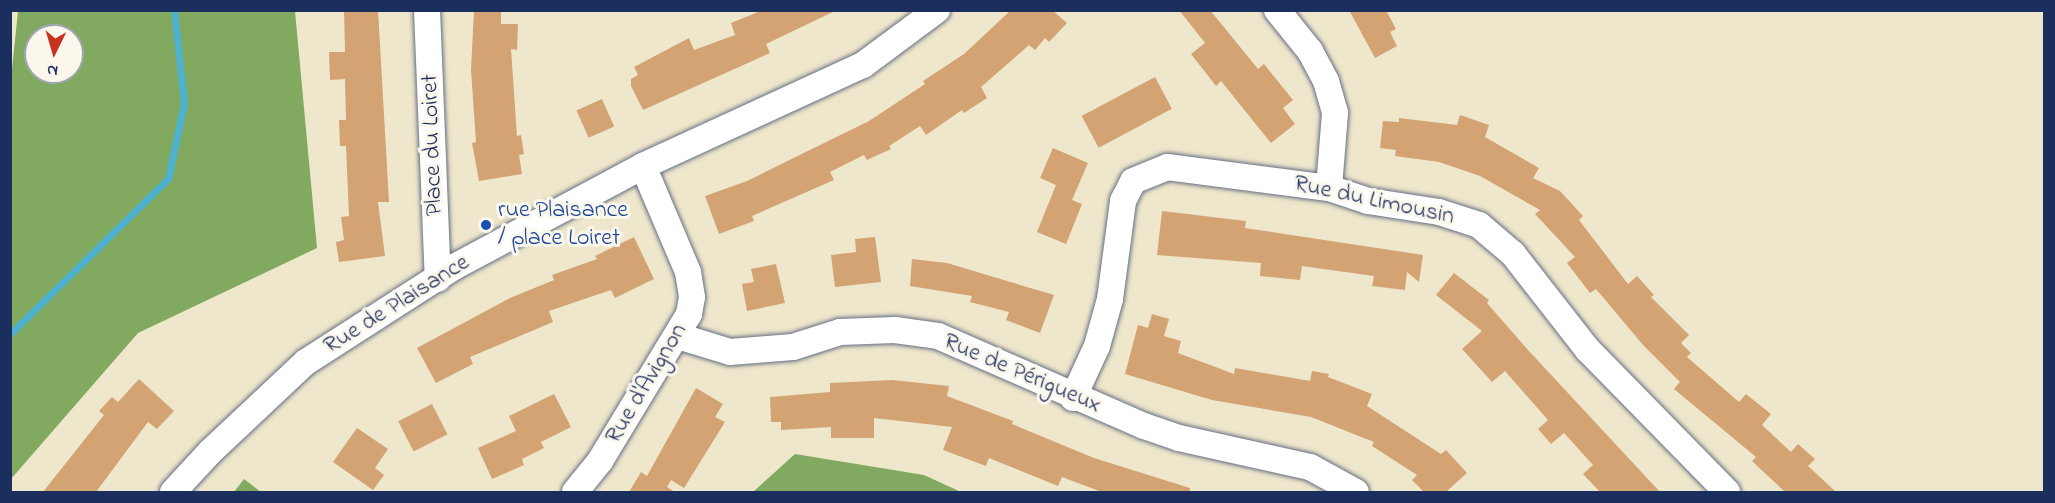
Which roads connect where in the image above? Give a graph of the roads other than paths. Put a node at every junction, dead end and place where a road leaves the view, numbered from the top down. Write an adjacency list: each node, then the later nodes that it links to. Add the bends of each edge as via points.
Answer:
1 (427, 10): 6 (street, Place du Loiret)
2 (937, 10): 4 (street, Rue de Plaisance, via 863,65)
3 (1277, 10): 5 (street, via 1310,51 1326,81 1335,113)
4 (643, 166): 6 (street, Rue de Plaisance); 7 (street, Rue d'Avignon, via 688,272 692,297)
5 (1329, 188): 8 (street, Rue du Limousin, via 1167,166 1133,181 1123,201 1110,299 1097,346); 12 (street, Rue du Limousin, via 1368,201 1439,212 1479,225 1513,254 1588,350)
6 (438, 279): 9 (street, Rue de Plaisance, via 306,362 210,452)
7 (678, 336): 8 (street, Rue de Périgueux, via 742,352 793,347 840,332 894,330 938,336); 10 (street, Rue d'Avignon, via 600,461)
8 (1073, 398): 11 (street, Rue de Périgueux, via 1179,438 1310,466)
9 (174, 492)
10 (575, 492)
11 (1356, 492)
12 (1727, 492)

